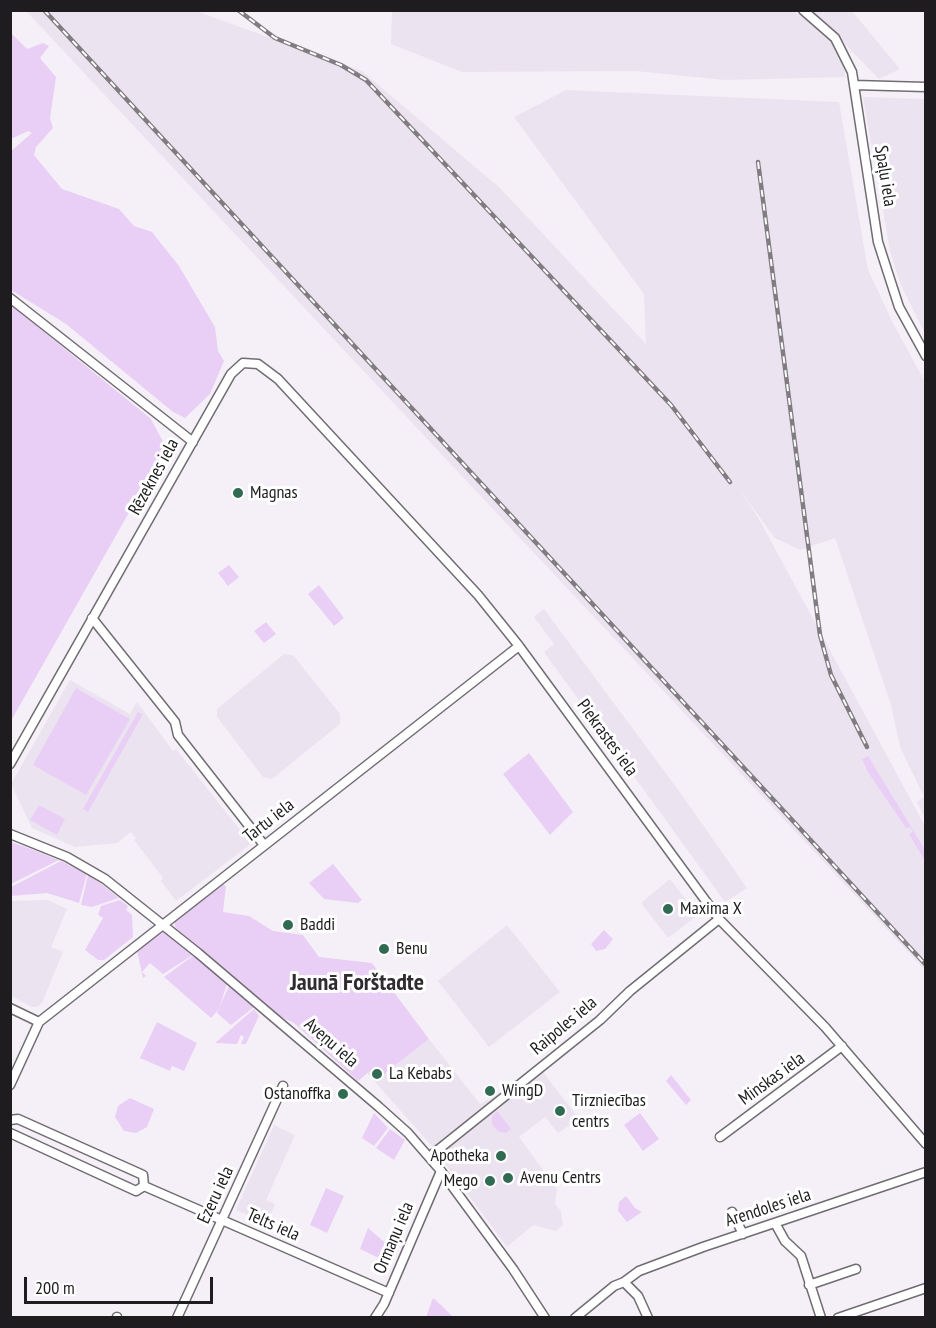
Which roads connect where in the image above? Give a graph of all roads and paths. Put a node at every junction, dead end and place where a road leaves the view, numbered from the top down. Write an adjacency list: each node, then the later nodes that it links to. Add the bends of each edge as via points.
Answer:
1 (803, 10): 2 (street, Spaļu iela, via 835,38 844,51)
2 (855, 85): 3 (street); 5 (street, Spaļu iela, via 878,242 899,307)
3 (926, 87)
4 (10, 298): 7 (street)
5 (926, 356)
6 (251, 362): 7 (street, Rēzeknes iela, via 243,363 231,374); 9 (street, Piekrastes iela, via 278,379 478,595)
7 (193, 442): 8 (street, Rēzeknes iela)
8 (92, 618): 10 (street, Rēzeknes iela); 12 (street, via 175,722 178,735)
9 (519, 646): 12 (street, Tartu iela); 13 (street, Piekrastes iela)
10 (10, 764)
11 (10, 834): 14 (street, Aveņu iela, via 90,869)
12 (264, 845): 14 (street, Tartu iela)
13 (719, 919): 17 (street, Piekrastes iela); 24 (street, Raipoles iela)
14 (164, 924): 16 (street, Tartu iela); 24 (street, Aveņu iela, via 378,1107)
15 (10, 1008): 16 (street)
16 (39, 1022): 18 (street)
17 (842, 1046): 22 (street, Minskas iela); 23 (street, Piekrastes iela)
18 (10, 1085)
19 (283, 1086): 29 (street, Ezeru iela)
20 (10, 1120): 27 (street, Telts iela, via 18,1119 143,1175)
21 (10, 1133): 27 (street, Telts iela, via 135,1191)
22 (720, 1137)
23 (926, 1144)
24 (429, 1157): 25 (street, Aveņu iela)
25 (441, 1171): 36 (street, Ormaņu iela); 39 (street, Aveņu iela)
26 (926, 1172): 30 (street, Arendoles iela)
27 (144, 1186): 29 (street, Telts iela)
28 (732, 1212): 31 (street)
29 (222, 1220): 36 (street, Telts iela); 38 (street, Ezeru iela)
30 (775, 1223): 31 (street, Arendoles iela); 34 (street, via 785,1241 801,1256)
31 (743, 1234): 33 (street, Arendoles iela, via 639,1271)
32 (856, 1269): 34 (street)
33 (624, 1282): 40 (street); 41 (street, via 638,1296)
34 (809, 1285): 42 (street)
35 (926, 1288): 43 (street)
36 (389, 1293): 37 (street, Ormaņu iela)
37 (379, 1315)
38 (177, 1317)
39 (545, 1317)
40 (575, 1317)
41 (648, 1317)
42 (821, 1317)
43 (838, 1317)

